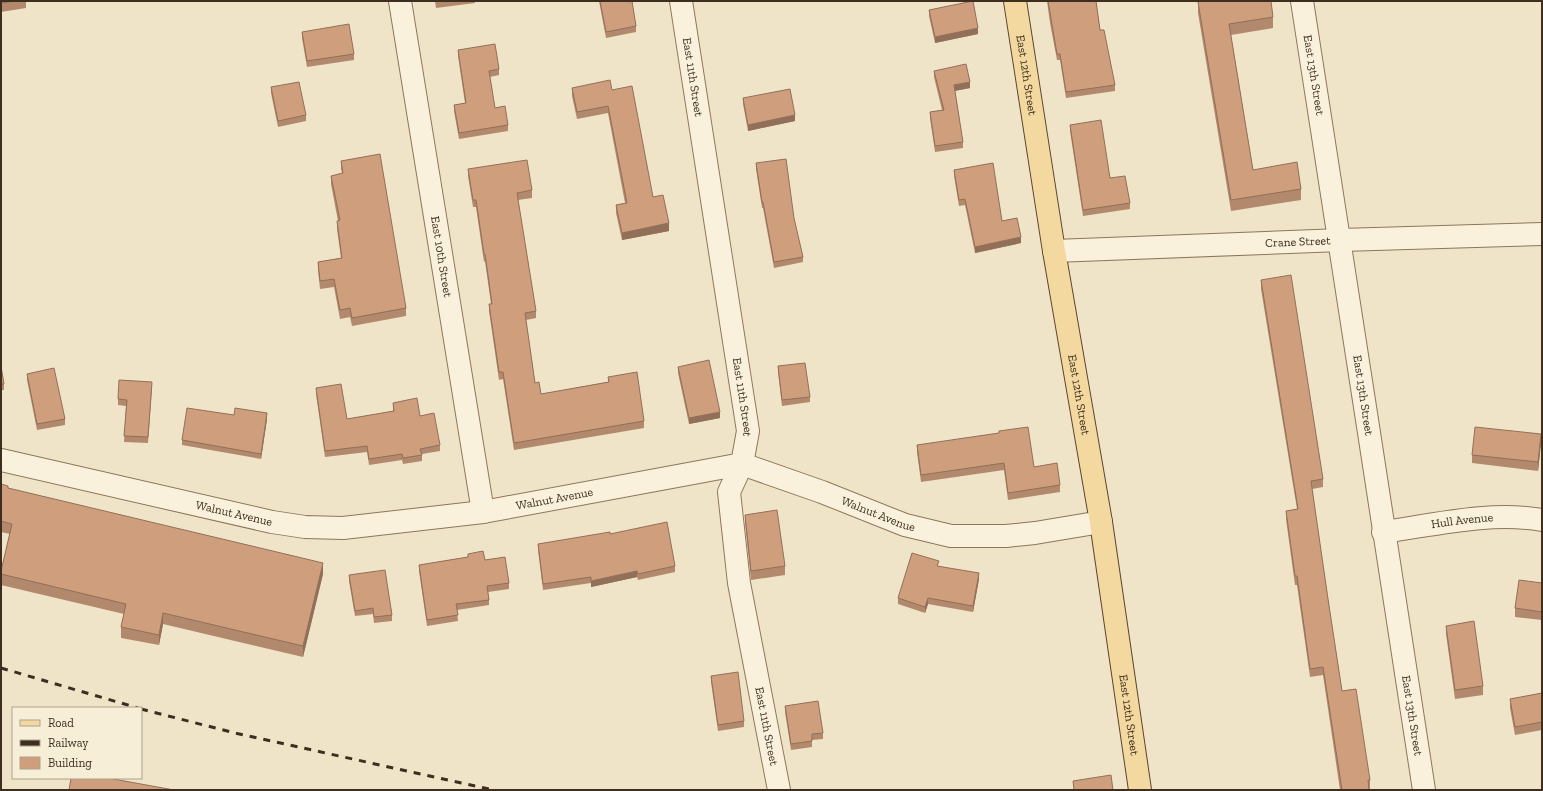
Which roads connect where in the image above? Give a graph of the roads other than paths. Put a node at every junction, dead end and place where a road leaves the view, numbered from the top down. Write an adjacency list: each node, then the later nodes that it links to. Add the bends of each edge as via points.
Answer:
1 (400, 1): 10 (street, East 10th Street)
2 (681, 1): 9 (street, East 11th Street, via 748,431)
3 (1014, 1): 7 (main road, East 12th Street)
4 (1302, 1): 6 (street, East 13th Street)
5 (1542, 234): 6 (street, Crane Street)
6 (1341, 240): 7 (street, Crane Street); 13 (street, East 13th Street)
7 (1054, 251): 12 (main road, East 12th Street)
8 (1, 460): 10 (street, Walnut Avenue, via 272,522 304,527 343,528)
9 (742, 464): 10 (street, Walnut Avenue); 12 (street, Walnut Avenue, via 905,525 951,536 1006,536); 14 (street, East 11th Street, via 729,492 739,583)
10 (483, 512)
11 (1542, 520): 13 (street, Hull Avenue, via 1510,517)
12 (1101, 522): 15 (main road, East 12th Street)
13 (1383, 532): 16 (street, East 13th Street)
14 (779, 790)
15 (1140, 790)
16 (1424, 790)

